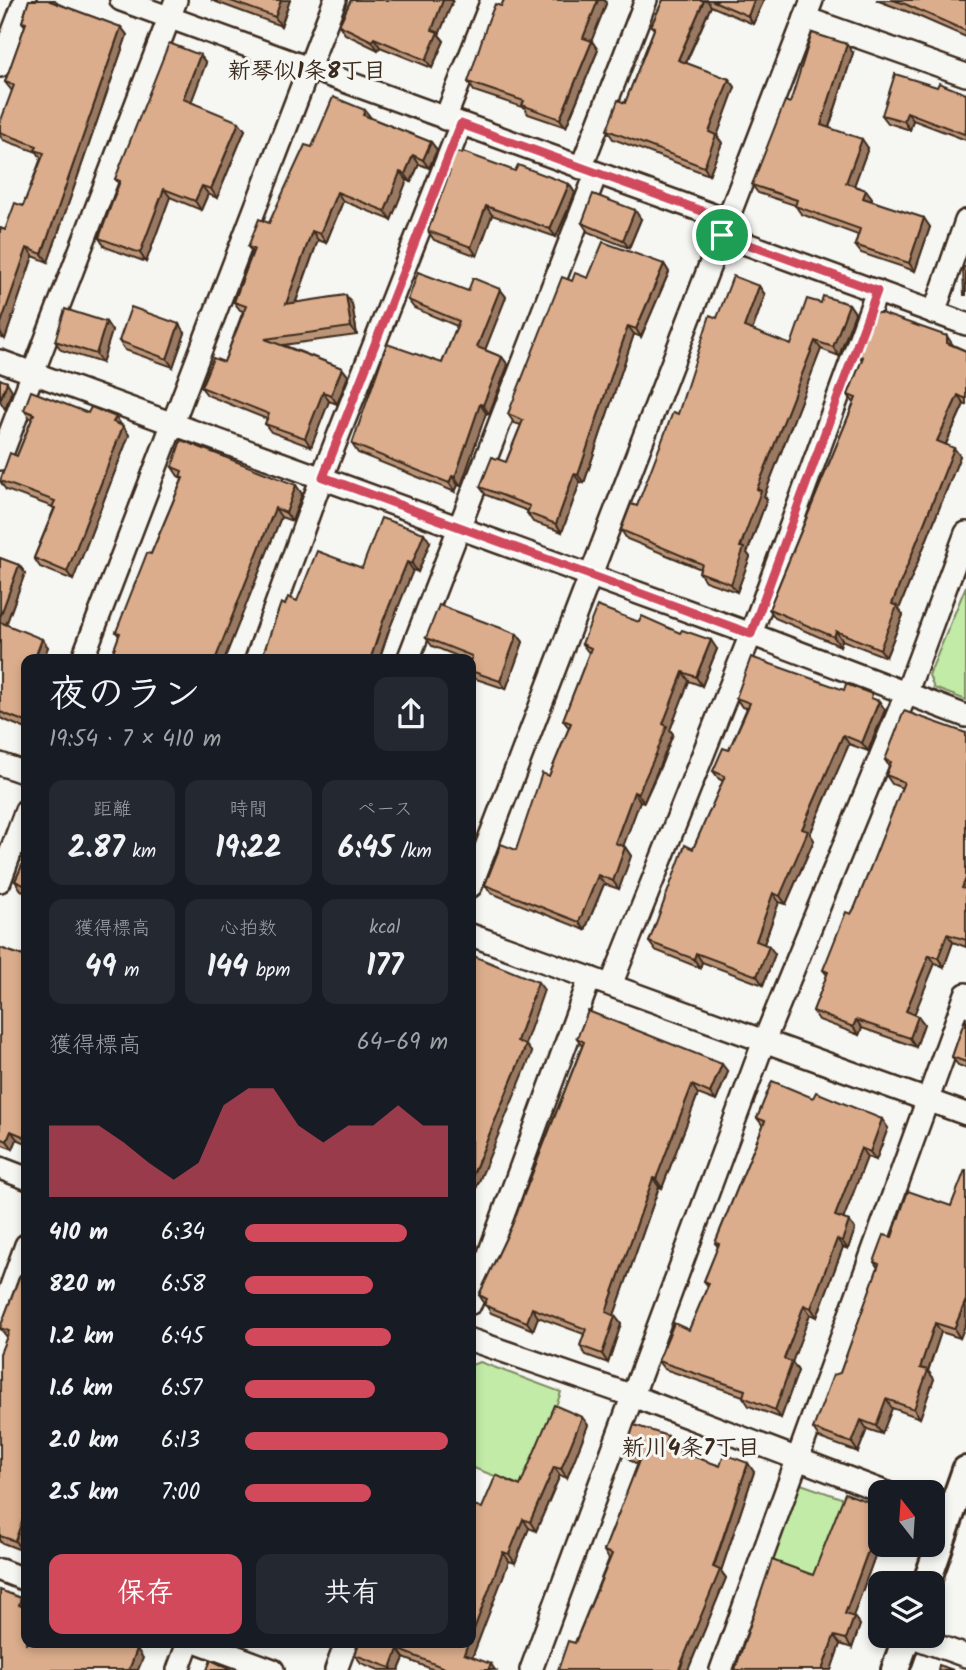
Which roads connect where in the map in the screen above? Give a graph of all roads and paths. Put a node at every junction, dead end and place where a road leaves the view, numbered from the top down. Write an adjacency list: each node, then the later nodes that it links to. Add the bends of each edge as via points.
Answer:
1 (25, 0): 8 (street)
2 (121, 0): 6 (street)
3 (335, 0): 9 (street)
4 (492, 0): 11 (street)
5 (646, 0): 12 (street)
6 (173, 9): 9 (street); 19 (street)
7 (808, 9): 10 (street); 14 (street)
8 (0, 66)
9 (308, 68): 11 (street); 20 (street)
10 (966, 75)
11 (453, 121): 12 (street); 22 (street)
12 (588, 171): 14 (street); 23 (street)
13 (966, 221): 16 (street)
14 (724, 228): 15 (street); 25 (street)
15 (877, 291): 16 (street); 26 (street)
16 (934, 313): 17 (street)
17 (966, 324)
18 (0, 361): 19 (street)
19 (34, 371): 20 (street); 21 (street)
20 (172, 422): 22 (street); 27 (street)
21 (0, 459)
22 (323, 477): 23 (street); 28 (street)
23 (459, 527): 25 (street); 29 (street)
24 (966, 533): 30 (street)
25 (590, 576): 26 (street); 35 (street)
26 (751, 634): 30 (street); 39 (street)
27 (84, 654)
28 (258, 654)
29 (410, 654)
30 (906, 694): 31 (street); 41 (street)
31 (966, 716)
32 (0, 764): 33 (street)
33 (21, 771)
34 (21, 824): 36 (street)
35 (476, 873)
36 (0, 881)
37 (476, 937): 38 (street)
38 (590, 978): 39 (street); 47 (street)
39 (611, 985): 41 (street)
40 (966, 994): 42 (street)
41 (764, 1041): 42 (street); 50 (street)
42 (928, 1100): 43 (street); 51 (street)
43 (966, 1114)
44 (0, 1168): 45 (street)
45 (21, 1176)
46 (21, 1259): 48 (street)
47 (476, 1289)
48 (0, 1317)
49 (476, 1342): 50 (street)
50 (633, 1396): 51 (street); 66 (street)
51 (797, 1457): 53 (street); 67 (street)
52 (966, 1470): 54 (street)
53 (868, 1485)
54 (945, 1507)
55 (0, 1570): 56 (street)
56 (21, 1578)
57 (186, 1648): 63 (street)
58 (214, 1648): 64 (street)
59 (344, 1648): 65 (street)
60 (904, 1648): 68 (street)
61 (943, 1648): 62 (street)
62 (966, 1656)
63 (178, 1670)
64 (273, 1670)
65 (336, 1670)
66 (531, 1670)
67 (721, 1670)
68 (895, 1670)

